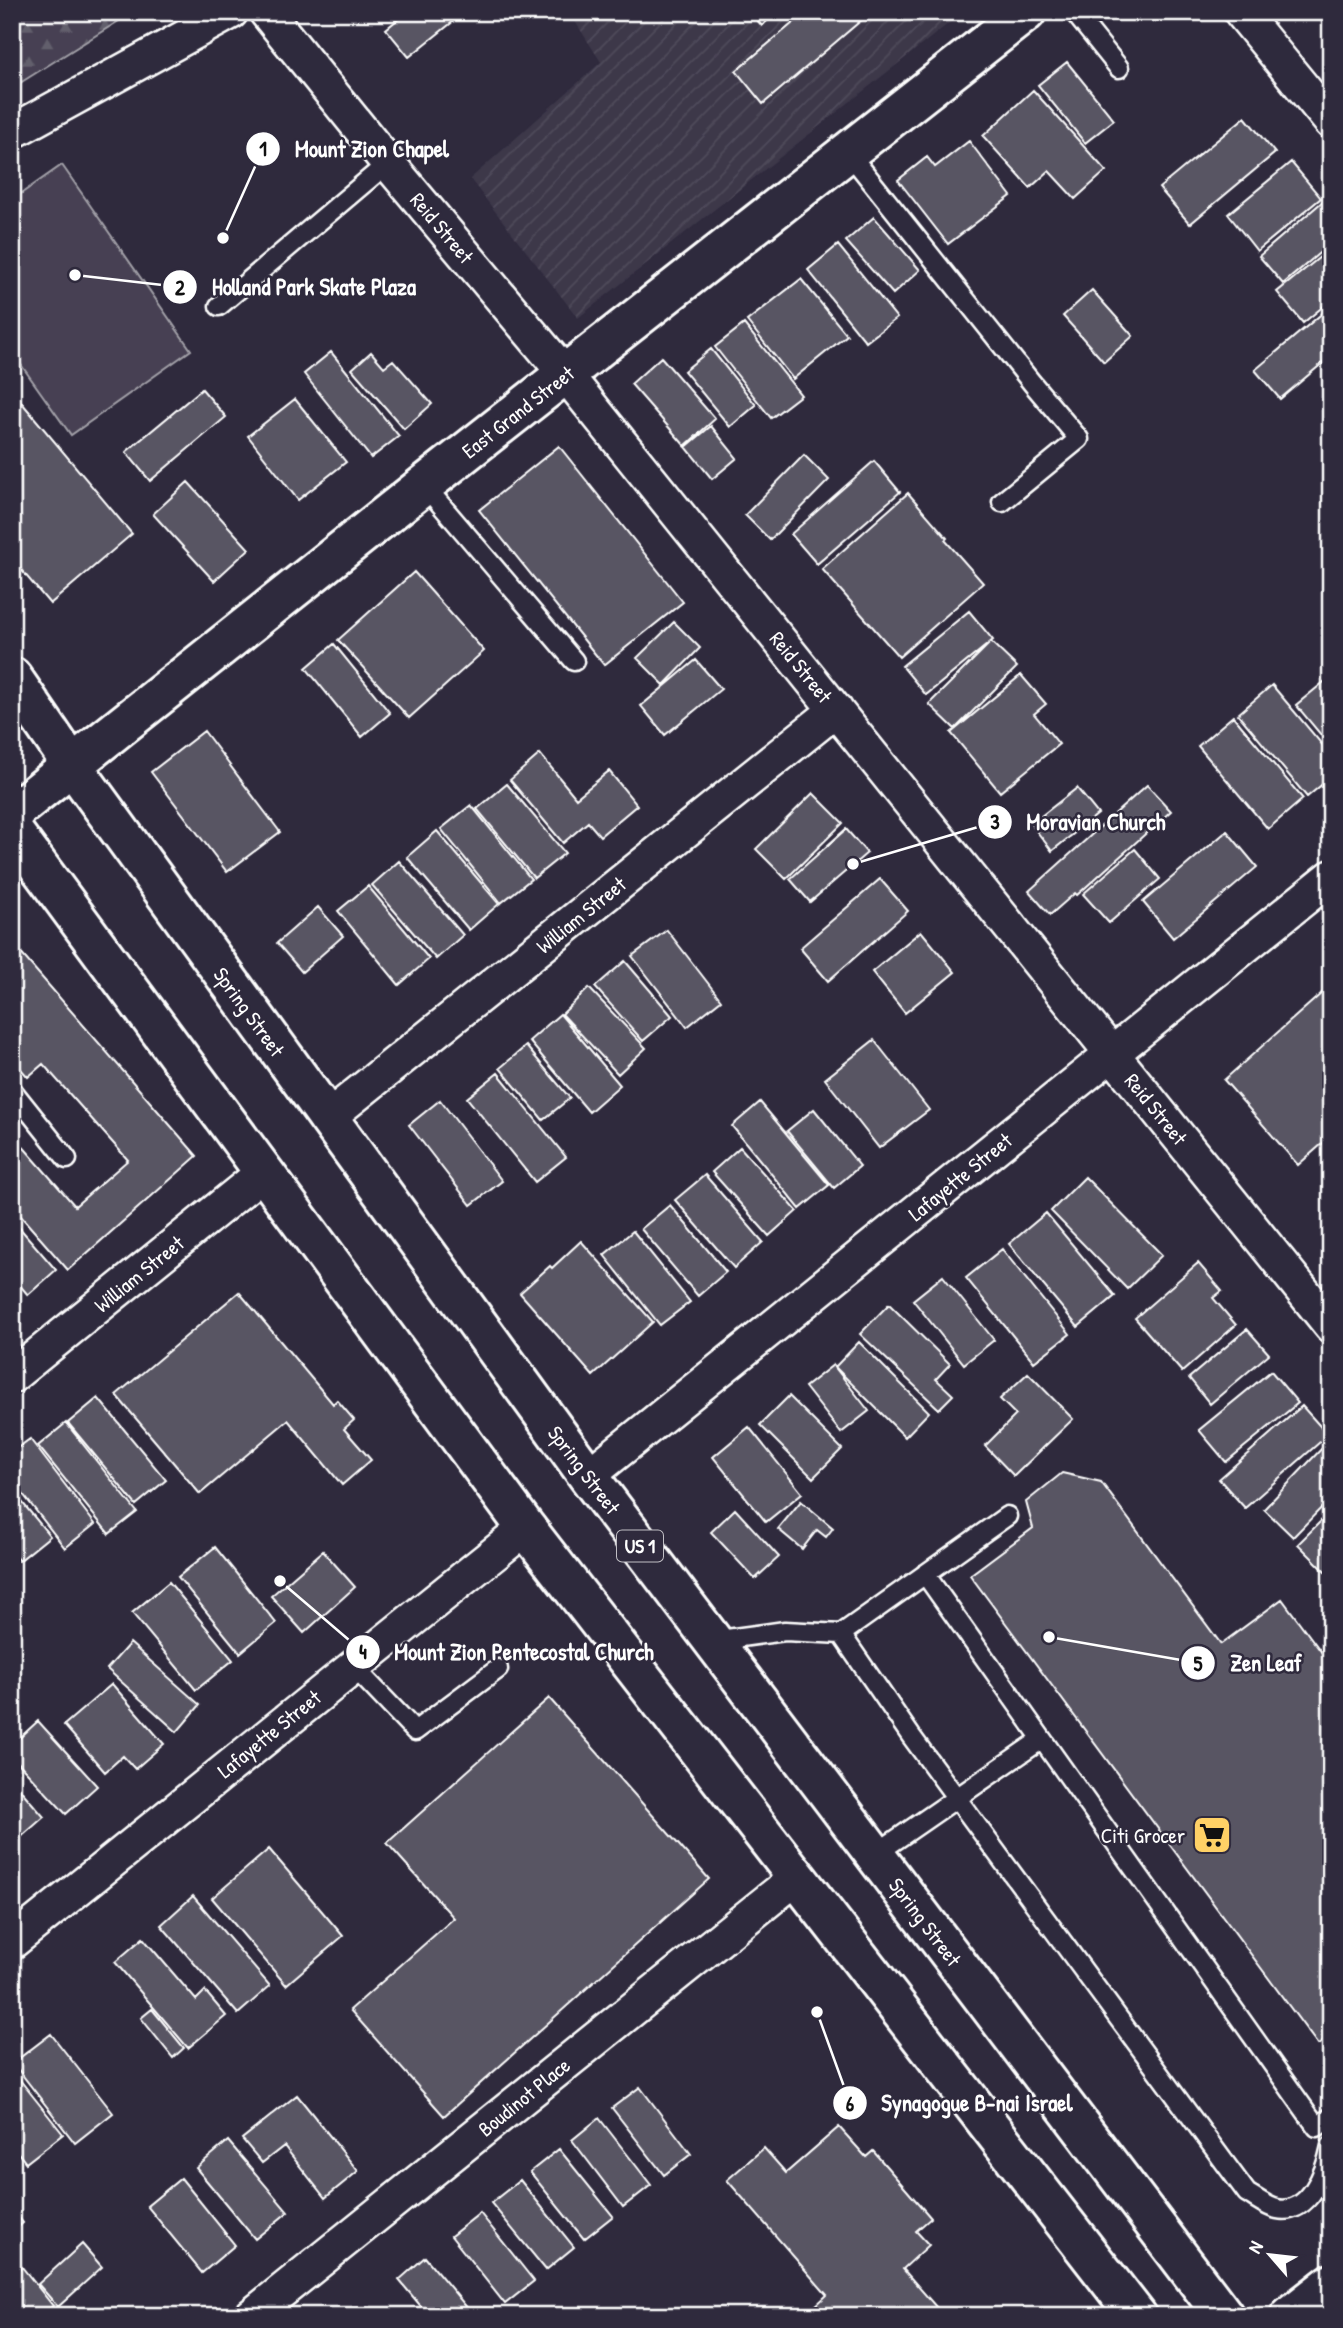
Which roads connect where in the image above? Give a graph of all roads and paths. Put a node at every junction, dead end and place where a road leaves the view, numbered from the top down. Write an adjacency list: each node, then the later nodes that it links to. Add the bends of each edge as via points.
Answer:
1 (230, 12): 8 (street)
2 (266, 12): 10 (street, Reid Street)
3 (1026, 12): 9 (main road, East Grand Street)
4 (1074, 12): 6 (lane)
5 (1241, 12): 7 (street)
6 (1119, 68)
7 (1331, 122)
8 (12, 132)
9 (848, 152): 12 (main road, East Grand Street); 14 (lane, via 1079,439)
10 (388, 163): 11 (lane); 12 (street, Reid Street)
11 (219, 306)
12 (566, 374): 13 (main road, East Grand Street); 17 (street, Reid Street)
13 (424, 485): 15 (lane); 18 (main road, East Grand Street)
14 (1002, 502)
15 (574, 661)
16 (12, 677): 18 (main road, Spring Street / US 1)
17 (836, 710): 22 (street, Reid Street); 24 (street, William Street)
18 (72, 765): 19 (main road, East Grand Street); 24 (main road, Spring Street / US 1)
19 (12, 813)
20 (12, 830): 26 (main road)
21 (1331, 877): 22 (street, Lafayette Street)
22 (1112, 1055): 27 (street, Reid Street); 29 (street, Lafayette Street)
23 (12, 1090): 25 (lane)
24 (326, 1119): 29 (main road, Spring Street / US 1)
25 (67, 1159)
26 (265, 1171): 28 (street, William Street); 31 (main road)
27 (1331, 1326)
28 (12, 1376)
29 (588, 1476): 34 (main road, Spring Street / US 1)
30 (1007, 1516): 32 (lane)
31 (526, 1528): 35 (street, Lafayette Street); 40 (main road)
32 (925, 1574): 33 (lane); 37 (lane)
33 (841, 1633): 34 (lane, via 785,1631); 38 (lane)
34 (712, 1641): 39 (main road, Spring Street / US 1)
35 (353, 1666): 36 (lane, via 415,1731); 41 (street, Lafayette Street)
36 (498, 1669)
37 (1042, 1738): 38 (lane); 42 (lane)
38 (957, 1798): 39 (lane); 43 (lane, via 1247,2193 1277,2209 1293,2208 1312,2194 1328,2163)
39 (874, 1855): 47 (main road, Spring Street / US 1)
40 (796, 1878): 45 (street, Boudinot Place); 46 (main road)
41 (12, 1942)
42 (1324, 2122): 43 (lane)
43 (1331, 2145)
44 (1331, 2284): 48 (main road)
45 (251, 2316)
46 (1137, 2316)
47 (1224, 2316)
48 (1290, 2316)

